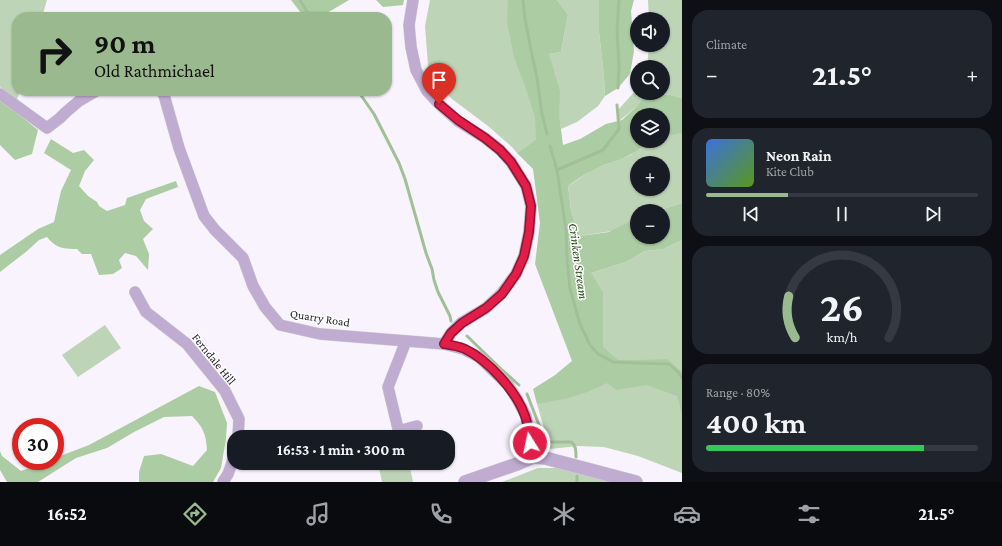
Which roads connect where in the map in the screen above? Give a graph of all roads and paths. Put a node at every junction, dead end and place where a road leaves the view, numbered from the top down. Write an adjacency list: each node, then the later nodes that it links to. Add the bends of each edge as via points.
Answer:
1 (413, 0): 7 (street, via 409,25 411,47 416,70 427,90 439,104 500,150 511,162 526,186 531,206 524,256 516,274 502,294 462,323)
2 (0, 94): 3 (street, via 47,128)
3 (88, 96)
4 (164, 96): 6 (street, Quarry Road, via 179,148 204,216 243,258 253,286 265,307 280,325 320,334)
5 (135, 292): 9 (street, Ferndale Hill, via 146,312 187,344 225,392 239,419)
6 (406, 341): 7 (street, Quarry Road); 10 (street, via 388,387)
7 (444, 344): 12 (street, Quarry Road, via 463,349 478,357 508,385 526,416)
8 (417, 426): 11 (street)
9 (238, 430)
10 (398, 430)
11 (408, 430)
12 (533, 457): 15 (street); 16 (street)
13 (229, 470): 14 (street)
14 (223, 482)
15 (465, 482)
16 (636, 482)

